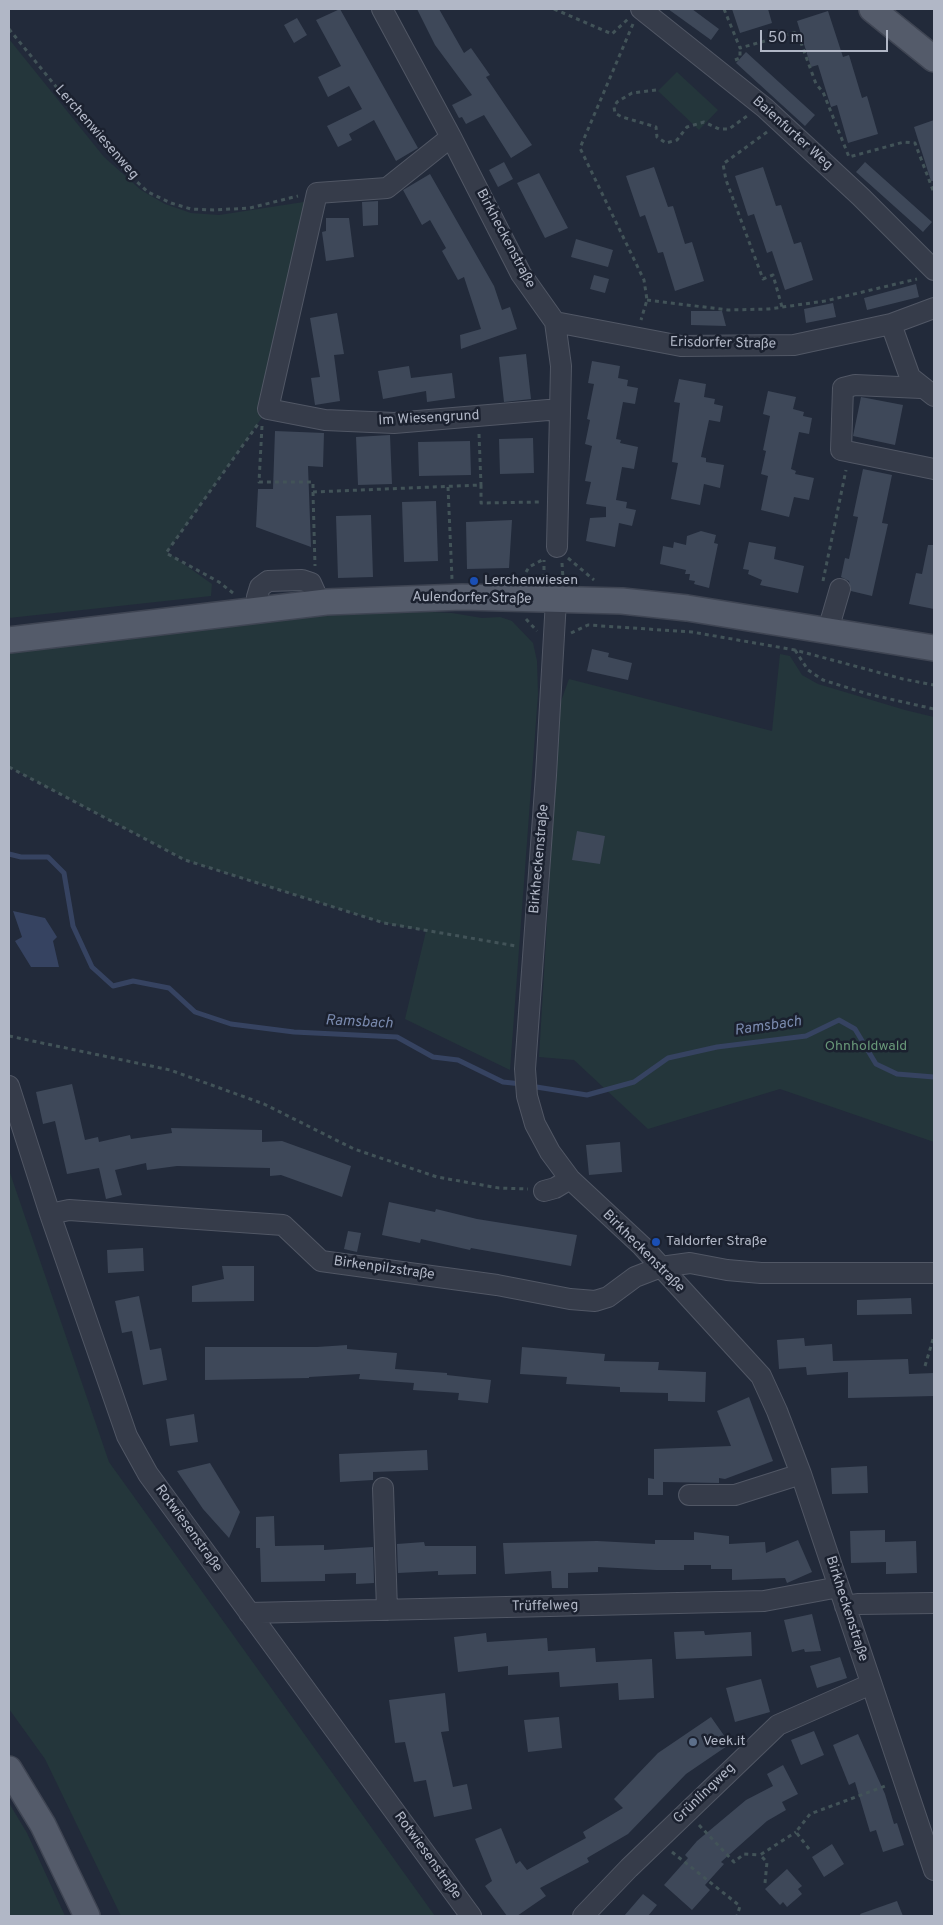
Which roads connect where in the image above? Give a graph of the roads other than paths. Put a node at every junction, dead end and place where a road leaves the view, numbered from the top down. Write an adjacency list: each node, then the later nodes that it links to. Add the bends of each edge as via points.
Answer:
1 (382, 9): 5 (street, Birkheckenstraße)
2 (872, 9): 4 (main road)
3 (637, 14): 6 (street, Baienfurter Weg, via 780,122 861,197)
4 (934, 59)
5 (451, 137): 8 (street, Birkheckenstraße, via 521,274); 11 (street, Im Wiesengrund, via 387,188 317,193 266,413 394,423)
6 (927, 274)
7 (934, 308): 9 (street, Erisdorfer Straße)
8 (555, 322): 9 (street, Erisdorfer Straße, via 681,346 794,345); 11 (street, Birkheckenstraße, via 561,366)
9 (891, 324): 10 (street, via 910,377)
10 (928, 392): 12 (street, via 855,385 843,388 841,450)
11 (560, 409): 13 (street, Birkheckenstraße)
12 (934, 469)
13 (557, 547)
14 (831, 588): 18 (street)
15 (315, 592): 17 (street, via 311,583 302,580 268,581 260,587)
16 (556, 600): 17 (main road, Aulendorfer Straße, via 462,597); 18 (main road, Aulendorfer Straße, via 622,601 696,609); 22 (street, Birkheckenstraße, via 525,1069 527,1096 535,1124)
17 (250, 604): 19 (main road, Aulendorfer Straße)
18 (828, 630): 20 (main road, Aulendorfer Straße)
19 (9, 640)
20 (934, 648)
21 (9, 1086): 24 (street, Rotwiesenstraße)
22 (570, 1179): 23 (street); 25 (street, Birkheckenstraße)
23 (544, 1190)
24 (50, 1214): 25 (street, Birkenpilzstraße, via 69,1210 283,1224 321,1261 496,1285 570,1299 595,1301 608,1297 636,1277); 34 (street, Rotwiesenstraße, via 127,1436 148,1474)
25 (661, 1267): 26 (street, via 690,1263 761,1273); 27 (street, Birkheckenstraße, via 761,1376)
26 (934, 1273)
27 (801, 1474): 29 (street, via 734,1495); 30 (street, Birkheckenstraße)
28 (383, 1488): 33 (street)
29 (689, 1495)
30 (839, 1587): 32 (street, Birkheckenstraße); 33 (street, Trüffelweg, via 764,1601)
31 (934, 1603): 32 (street)
32 (845, 1606): 35 (street, Birkheckenstraße)
33 (387, 1610): 34 (street, Trüffelweg)
34 (249, 1613): 39 (street, Rotwiesenstraße)
35 (871, 1684): 37 (street, Birkheckenstraße); 40 (street, Grünlingweg, via 778,1724)
36 (9, 1769): 38 (main road, via 43,1825)
37 (934, 1870)
38 (87, 1916)
39 (471, 1916)
40 (583, 1916)

